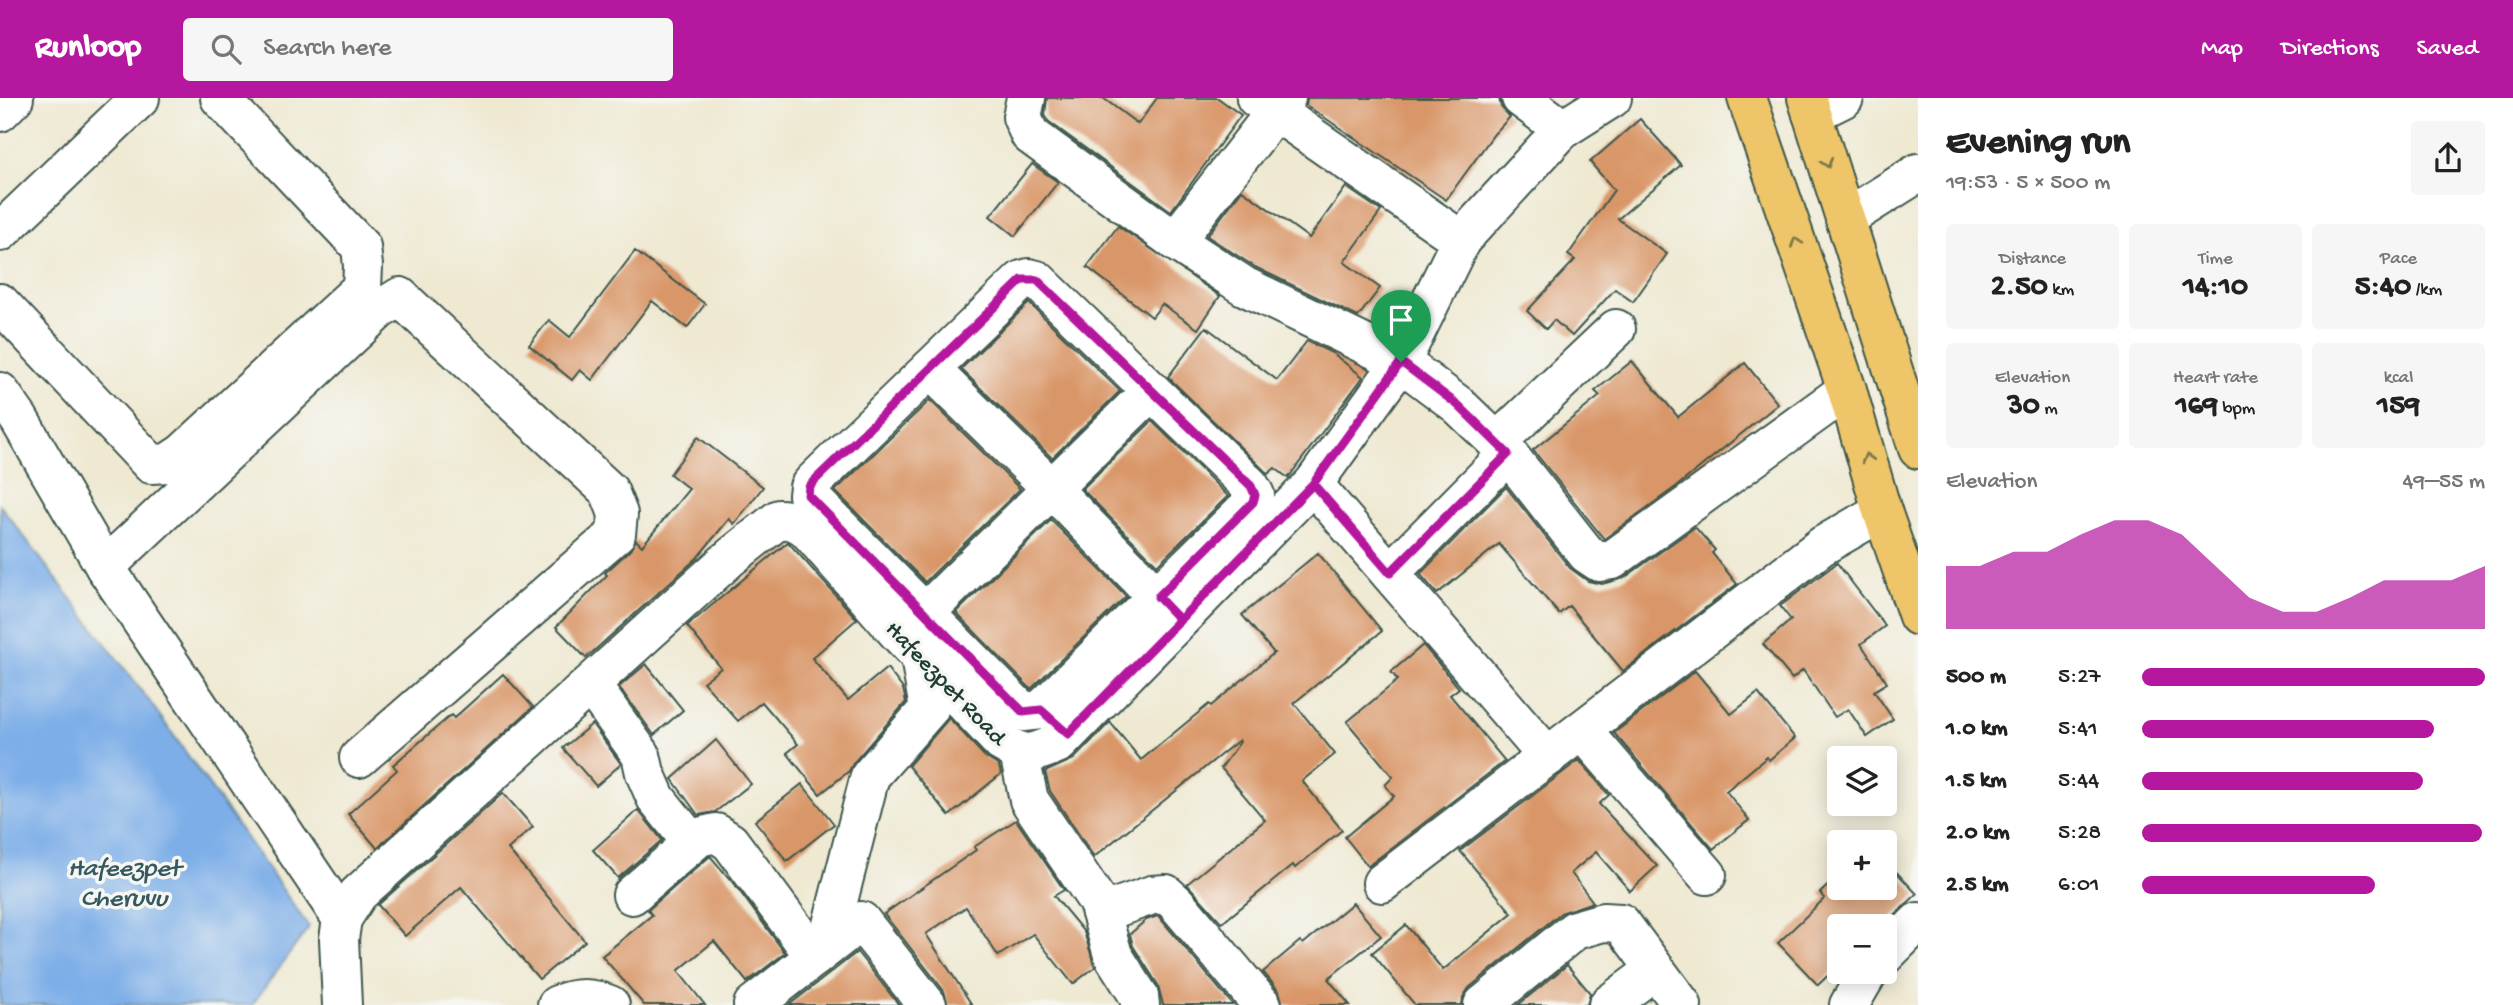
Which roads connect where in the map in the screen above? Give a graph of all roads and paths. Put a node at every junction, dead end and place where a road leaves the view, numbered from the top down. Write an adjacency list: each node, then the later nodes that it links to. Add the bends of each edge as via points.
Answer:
1 (14, 98): 10 (street)
2 (140, 98): 14 (street)
3 (220, 98): 17 (street, via 361,247 362,288 183,453 168,463 151,464)
4 (1026, 98): 16 (street, via 1022,117 1030,135)
5 (1521, 98): 11 (street)
6 (1612, 98): 11 (street, Hafeezpet Road)
7 (1747, 98): 21 (main road, one-way to 7)
8 (1272, 102): 15 (street); 16 (street)
9 (1821, 103): 13 (main road, one-way to 13)
10 (0, 112)
11 (1563, 130): 15 (street, Hafeezpet Road)
12 (1918, 173): 13 (street)
13 (1845, 219): 25 (main road)
14 (0, 232)
15 (1461, 240): 19 (street, Hafeezpet Road)
16 (1175, 241): 19 (street, via 1244,286)
17 (0, 303)
18 (1616, 330): 24 (street)
19 (1401, 362): 24 (street, via 1458,405); 26 (street, Hafeezpet Road)
20 (930, 369): 22 (street, via 1022,280 1030,278); 27 (street); 32 (street, via 814,481 808,495)
21 (1847, 390): 24 (street, via 1612,560 1599,562 1587,555); 28 (main road, one-way to 21)
22 (1150, 391): 27 (street); 31 (street, via 1251,486 1255,495)
23 (0, 392): 29 (street)
24 (1502, 448): 30 (street)
25 (1918, 449)
26 (1313, 484): 30 (street); 31 (street, Hafeezpet Road)
27 (1051, 488): 31 (street); 32 (street)
28 (1882, 511): 33 (main road); 37 (street, via 1822,546)
29 (105, 567): 40 (street, via 379,310 400,297 610,491 618,514 616,534); 46 (street)
30 (1390, 573): 39 (street)
31 (1169, 609): 36 (street, Hafeezpet Road)
32 (925, 613): 36 (street, via 1023,712)
33 (1918, 616)
34 (920, 657): 35 (street, Hafeezpet Road, via 807,530 789,519 779,519); 38 (street, Hafeezpet Road, via 1000,742); 49 (street, via 929,709 870,776)
35 (592, 685): 41 (street, via 641,755 656,798); 46 (street, Hafeezpet Road, via 358,894)
36 (1054, 722): 38 (street, Hafeezpet Road, via 1059,743)
37 (1583, 731): 39 (street); 42 (street)
38 (1019, 753): 45 (street, via 1029,800)
39 (1548, 757): 43 (street)
40 (359, 758)
41 (692, 843): 44 (street); 49 (street, via 716,833 730,842)
42 (1707, 875)
43 (1382, 883)
44 (632, 895)
45 (1101, 913): 57 (street, via 1112,955 1139,996); 58 (street, via 1166,894)
46 (342, 919): 52 (street)
47 (1918, 922): 48 (street)
48 (1897, 943)
49 (820, 953): 55 (street); 56 (street, via 861,921)
50 (1655, 970): 59 (street, via 1621,923 1603,922 1575,929); 60 (street); 61 (street)
51 (1861, 984): 62 (street)
52 (342, 1005)
53 (557, 1005): 54 (street, via 594,998)
54 (610, 1005)
55 (753, 1005)
56 (927, 1005)
57 (1140, 1005)
58 (1262, 1005)
59 (1483, 1005)
60 (1608, 1005)
61 (1682, 1005)
62 (1849, 1005)

